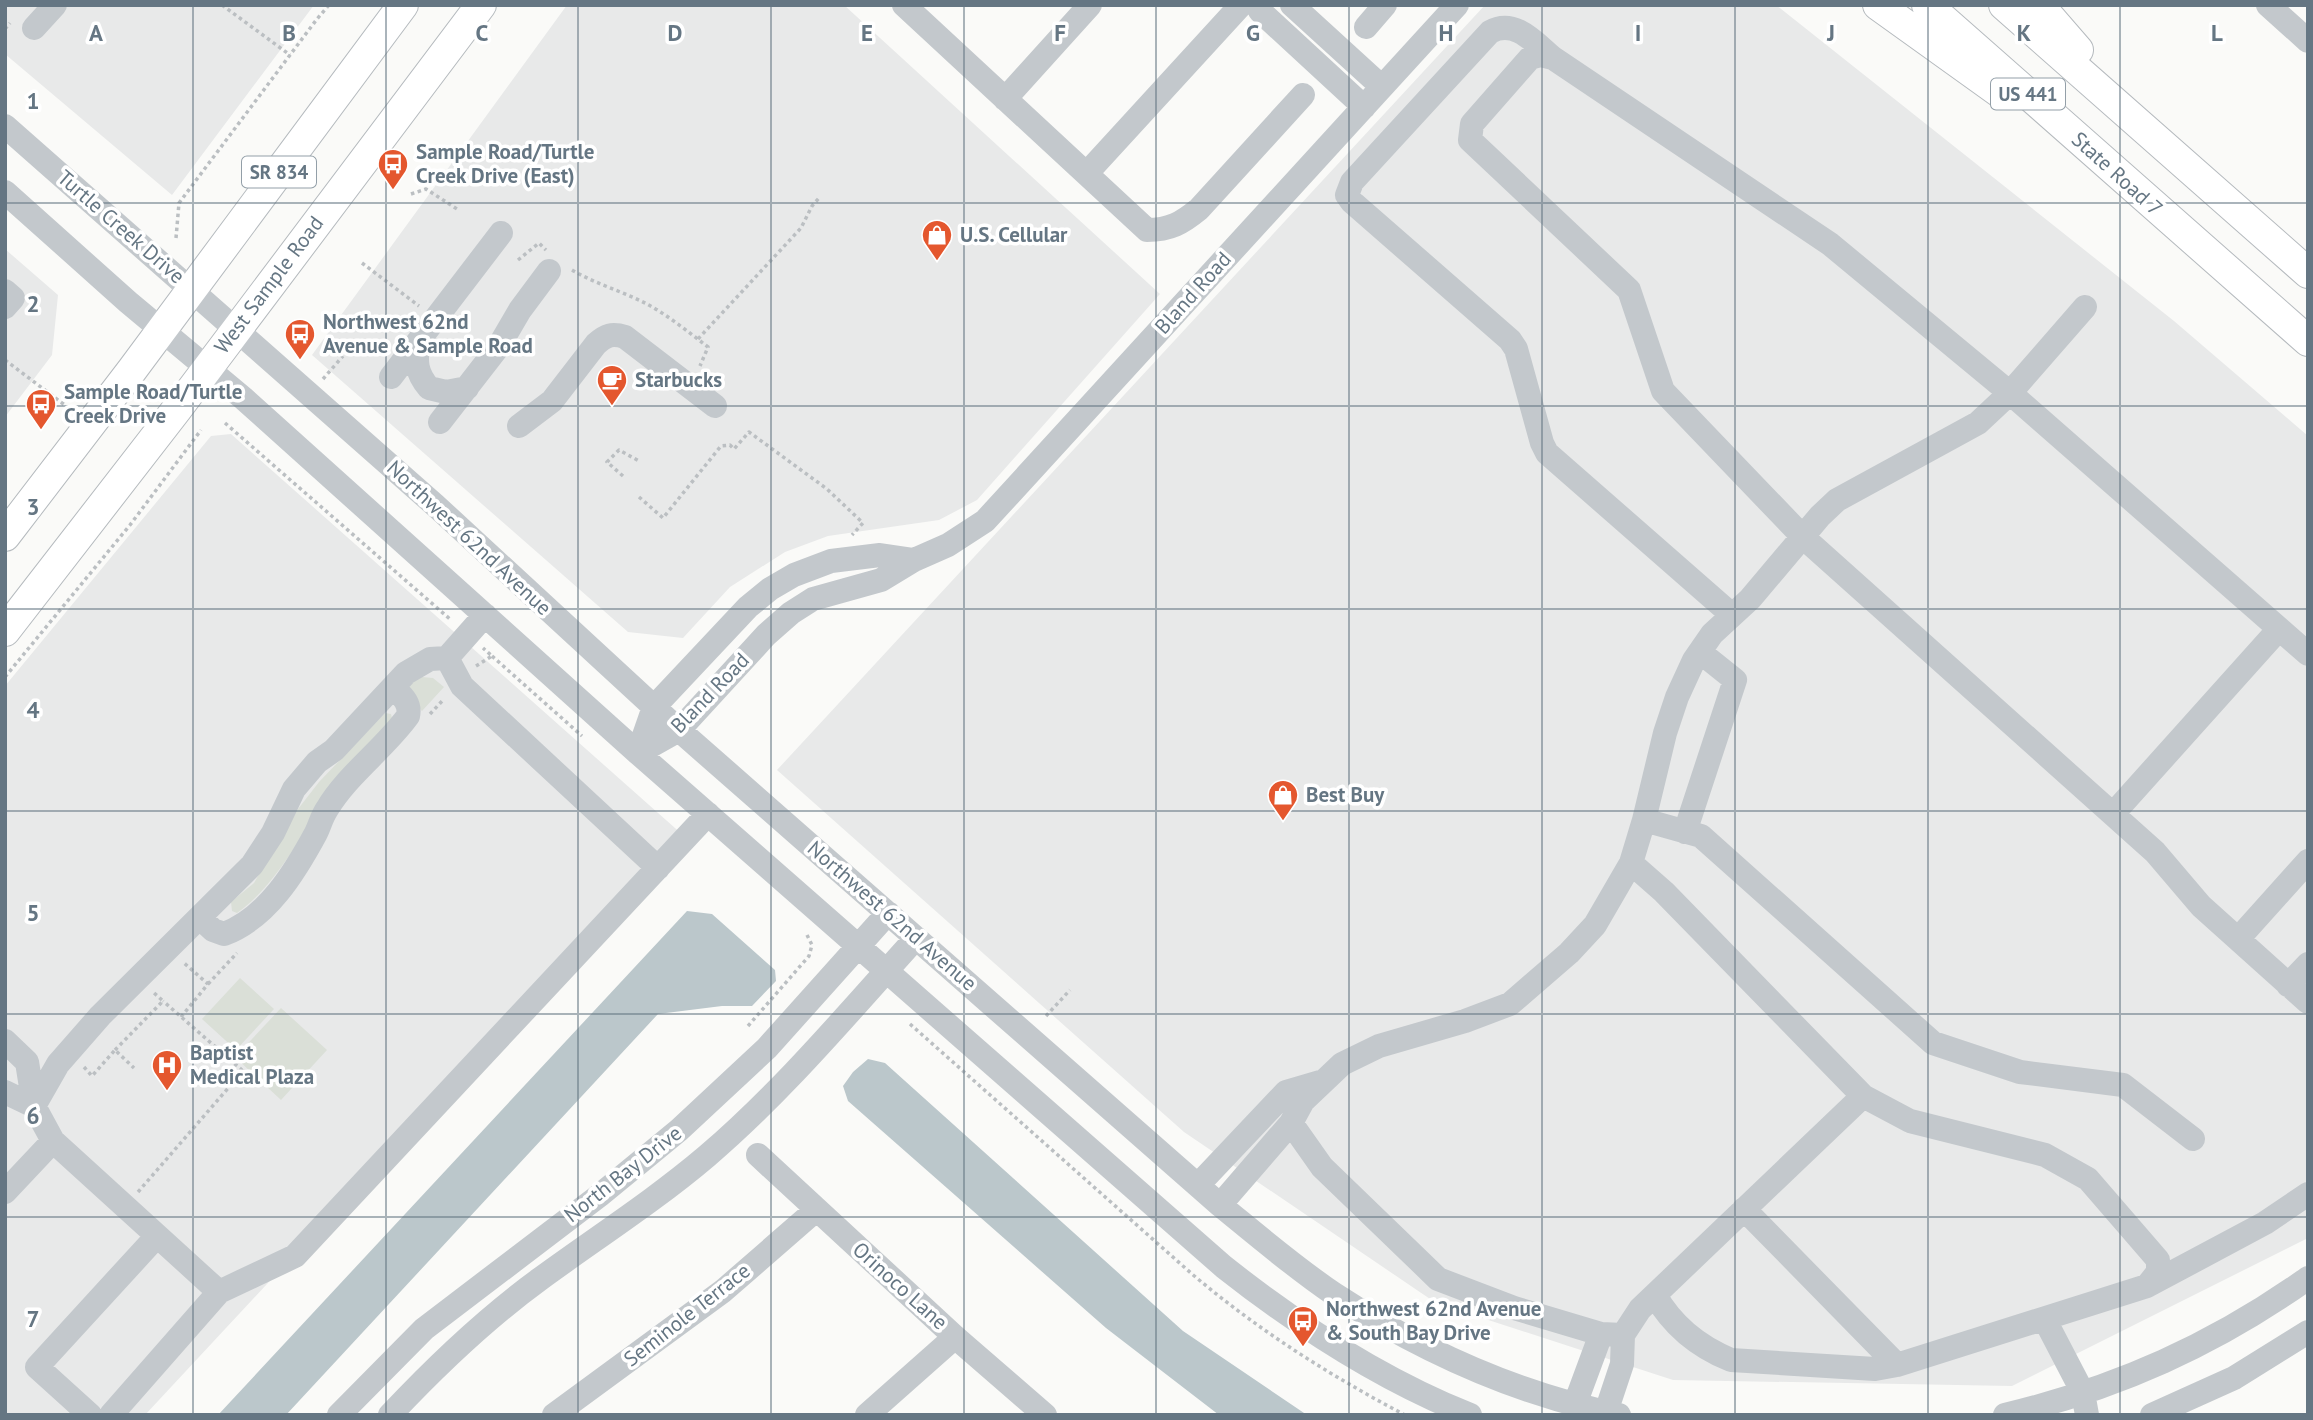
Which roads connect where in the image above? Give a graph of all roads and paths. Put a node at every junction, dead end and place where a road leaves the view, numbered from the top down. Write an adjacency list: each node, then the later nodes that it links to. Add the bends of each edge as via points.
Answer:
1 (55, 5): 18 (street)
2 (222, 5): 22 (path)
3 (329, 5): 22 (path)
4 (403, 5): 42 (main road, SR 834)
5 (481, 5): 47 (main road, West Sample Road / SR 834)
6 (904, 5): 26 (street)
7 (1090, 5): 26 (street)
8 (1241, 5): 30 (street)
9 (1258, 5): 27 (street)
10 (1292, 5): 24 (street)
11 (1385, 5): 19 (street)
12 (1457, 5): 24 (street, Bland Road)
13 (1878, 5): 31 (main road)
14 (1927, 5): 31 (main road, State Road 7 / US 441)
15 (2004, 5): 29 (main road, US 441)
16 (2039, 5): 29 (main road)
17 (2268, 5): 21 (street)
18 (22, 25): 20 (path)
19 (1366, 27)
20 (5, 29)
21 (2308, 41)
22 (290, 55): 37 (path, via 179,203)
23 (1553, 58): 59 (street, via 1824,239); 73 (street, via 1530,58 1472,124 1470,140 1629,290 1663,391); 76 (street, via 1507,26 1490,32 1352,182 1347,195 1510,340 1547,453)
24 (1382, 87): 27 (street, Bland Road)
25 (1303, 95): 30 (street, via 1180,224 1147,230)
26 (1005, 99): 30 (street)
27 (1364, 107): 74 (street, Bland Road, via 985,521)
28 (5, 125): 42 (street, Turtle Creek Drive)
29 (2151, 135): 41 (main road, US 441)
30 (1087, 173)
31 (2128, 183): 50 (main road, State Road 7 / US 441)
32 (5, 192): 48 (street)
33 (411, 194): 35 (path, via 426,189)
34 (819, 198): 49 (path, via 801,228)
35 (457, 209)
36 (501, 233): 51 (street)
37 (176, 238)
38 (518, 260): 40 (path, via 539,243)
39 (362, 263): 44 (path)
40 (555, 263): 49 (path, via 642,301); 58 (street, via 499,346)
41 (2308, 272)
42 (192, 290): 47 (street, Turtle Creek Drive); 48 (main road, SR 834)
43 (5, 291): 45 (street, via 13,298)
44 (419, 306)
45 (5, 307)
46 (2085, 307): 59 (street)
47 (237, 329): 54 (main road, West Sample Road / SR 834); 86 (street, Northwest 62nd Avenue)
48 (162, 330): 54 (street, Northwest 62nd Avenue); 69 (main road, SR 834)
49 (698, 340): 57 (path, via 708,347)
50 (2308, 341)
51 (417, 350): 55 (street); 58 (street, via 418,372 429,388 446,392)
52 (344, 356): 56 (path)
53 (5, 360): 61 (path)
54 (207, 368): 75 (street, Northwest 62nd Avenue); 78 (main road, West Sample Road / SR 834)
55 (391, 377)
56 (321, 380)
57 (690, 387): 60 (street); 64 (street, via 625,337 605,336 552,401)
58 (463, 388): 62 (street)
59 (2010, 393): 73 (street, via 1978,423 1837,500); 77 (street)
60 (715, 406)
61 (72, 411)
62 (440, 422)
63 (225, 423): 79 (path)
64 (519, 426)
65 (201, 430): 83 (path)
66 (639, 461): 67 (path, via 618,450 607,462)
67 (624, 476)
68 (639, 497): 72 (path, via 663,518 721,446 734,449 749,432 827,489 863,523)
69 (36, 498): 70 (street); 71 (main road, SR 834)
70 (5, 508)
71 (5, 536)
72 (849, 538)
73 (1804, 538): 76 (street); 91 (street)
74 (914, 560): 86 (street, Bland Road, via 880,555 831,561 786,579 748,607); 88 (street, Bland Road, via 881,580 813,599 791,613)
75 (485, 615): 79 (street); 89 (street, Northwest 62nd Avenue)
76 (1732, 615): 80 (street)
77 (2279, 629): 81 (street); 91 (street)
78 (5, 631)
79 (467, 635): 82 (street); 84 (path, via 492,656)
80 (1700, 652): 92 (street, via 1672,710); 93 (street, via 1735,680)
81 (2308, 654)
82 (447, 658): 84 (street); 85 (street, via 430,659)
83 (5, 677)
84 (460, 681): 87 (path); 96 (street)
85 (393, 687): 98 (street, via 294,789 252,865); 98 (street, via 406,700 408,716 327,809 288,880 239,929 224,934)
86 (654, 707): 88 (street, Northwest 62nd Avenue); 89 (street, Bland Road)
87 (424, 722)
88 (679, 730): 89 (street, Bland Road); 97 (street, Northwest 62nd Avenue)
89 (638, 752): 90 (street, Northwest 62nd Avenue)
90 (708, 814): 96 (street); 101 (street, Northwest 62nd Avenue)
91 (2113, 814): 100 (street)
92 (1644, 821): 93 (street); 95 (street)
93 (1685, 832): 121 (street, via 1701,836 1933,1043 2020,1072 2123,1085)
94 (2308, 861): 100 (street)
95 (1631, 863): 116 (street, via 1595,925 1510,1004 1379,1046 1342,1064); 118 (street)
96 (658, 868): 136 (street, via 295,1256)
97 (888, 913): 99 (street, Northwest 62nd Avenue); 101 (street, North Bay Drive)
98 (200, 918): 103 (street)
99 (916, 938): 105 (street, North Bay Drive); 127 (street, Northwest 62nd Avenue)
100 (2238, 939): 108 (street)
101 (859, 945): 105 (street, Northwest 62nd Avenue); 123 (street, North Bay Drive, via 767,1048)
102 (244, 946): 107 (path)
103 (169, 949): 106 (street); 107 (path)
104 (2308, 964): 108 (street)
105 (887, 970): 126 (street, North Bay Drive, via 796,1071); 154 (street, Northwest 62nd Avenue, via 1268,1302 1349,1355)
106 (139, 978): 110 (path); 119 (street, via 58,1064)
107 (208, 985): 113 (path)
108 (2288, 985): 111 (street)
109 (1070, 990): 112 (path)
110 (163, 1001): 113 (path); 115 (path)
111 (2308, 1002)
112 (1046, 1016)
113 (181, 1017): 128 (path, via 243,1071)
114 (5, 1041): 119 (street, via 27,1062)
115 (115, 1050)
116 (1324, 1081): 120 (street, via 1303,1101); 127 (street, via 1286,1093)
117 (5, 1092): 119 (street)
118 (1863, 1096): 131 (street); 135 (street, via 1910,1121 2045,1155 2088,1179 2158,1259 2158,1272)
119 (34, 1106): 122 (street)
120 (1291, 1123): 130 (street); 140 (street, via 1322,1167 1438,1279 1514,1308)
121 (2193, 1139)
122 (53, 1141): 125 (street); 133 (street)
123 (651, 1153): 126 (street); 143 (street, North Bay Drive, via 424,1329)
124 (758, 1155): 132 (street, Orinoco Lane)
125 (10, 1178)
126 (676, 1180): 146 (street, North Bay Drive, via 452,1351)
127 (1198, 1185): 130 (street, Northwest 62nd Avenue)
128 (135, 1195)
129 (2308, 1195): 135 (street)
130 (1220, 1205): 145 (street, Northwest 62nd Avenue, via 1291,1264 1375,1319 1476,1370)
131 (1744, 1209): 137 (street); 142 (street)
132 (816, 1210): 141 (street, Orinoco Lane); 151 (street, Seminole Terrace, via 723,1291)
133 (157, 1236): 136 (street); 148 (street, via 37,1367)
134 (2308, 1278): 144 (street, via 2236,1326 2141,1371)
135 (2147, 1286): 138 (street)
136 (219, 1292): 149 (street)
137 (1655, 1295): 140 (street); 142 (street, via 1694,1340 1731,1360 1875,1369)
138 (2045, 1320): 142 (street); 144 (street)
139 (2308, 1332): 156 (street, via 2234,1378)
140 (1612, 1335): 145 (street); 147 (street, via 1622,1364)
141 (955, 1337): 152 (street); 153 (street, Orinoco Lane)
142 (1897, 1365)
143 (368, 1384): 146 (street); 150 (street, North Bay Drive)
144 (2085, 1404): 155 (street)
145 (1573, 1409): 147 (street, Northwest 62nd Avenue)
146 (397, 1413)
147 (1610, 1414)
148 (90, 1415)
149 (111, 1415)
150 (339, 1415)
151 (554, 1415)
152 (867, 1415)
153 (1045, 1415)
154 (1470, 1415)
155 (2005, 1415)
156 (2152, 1415)

